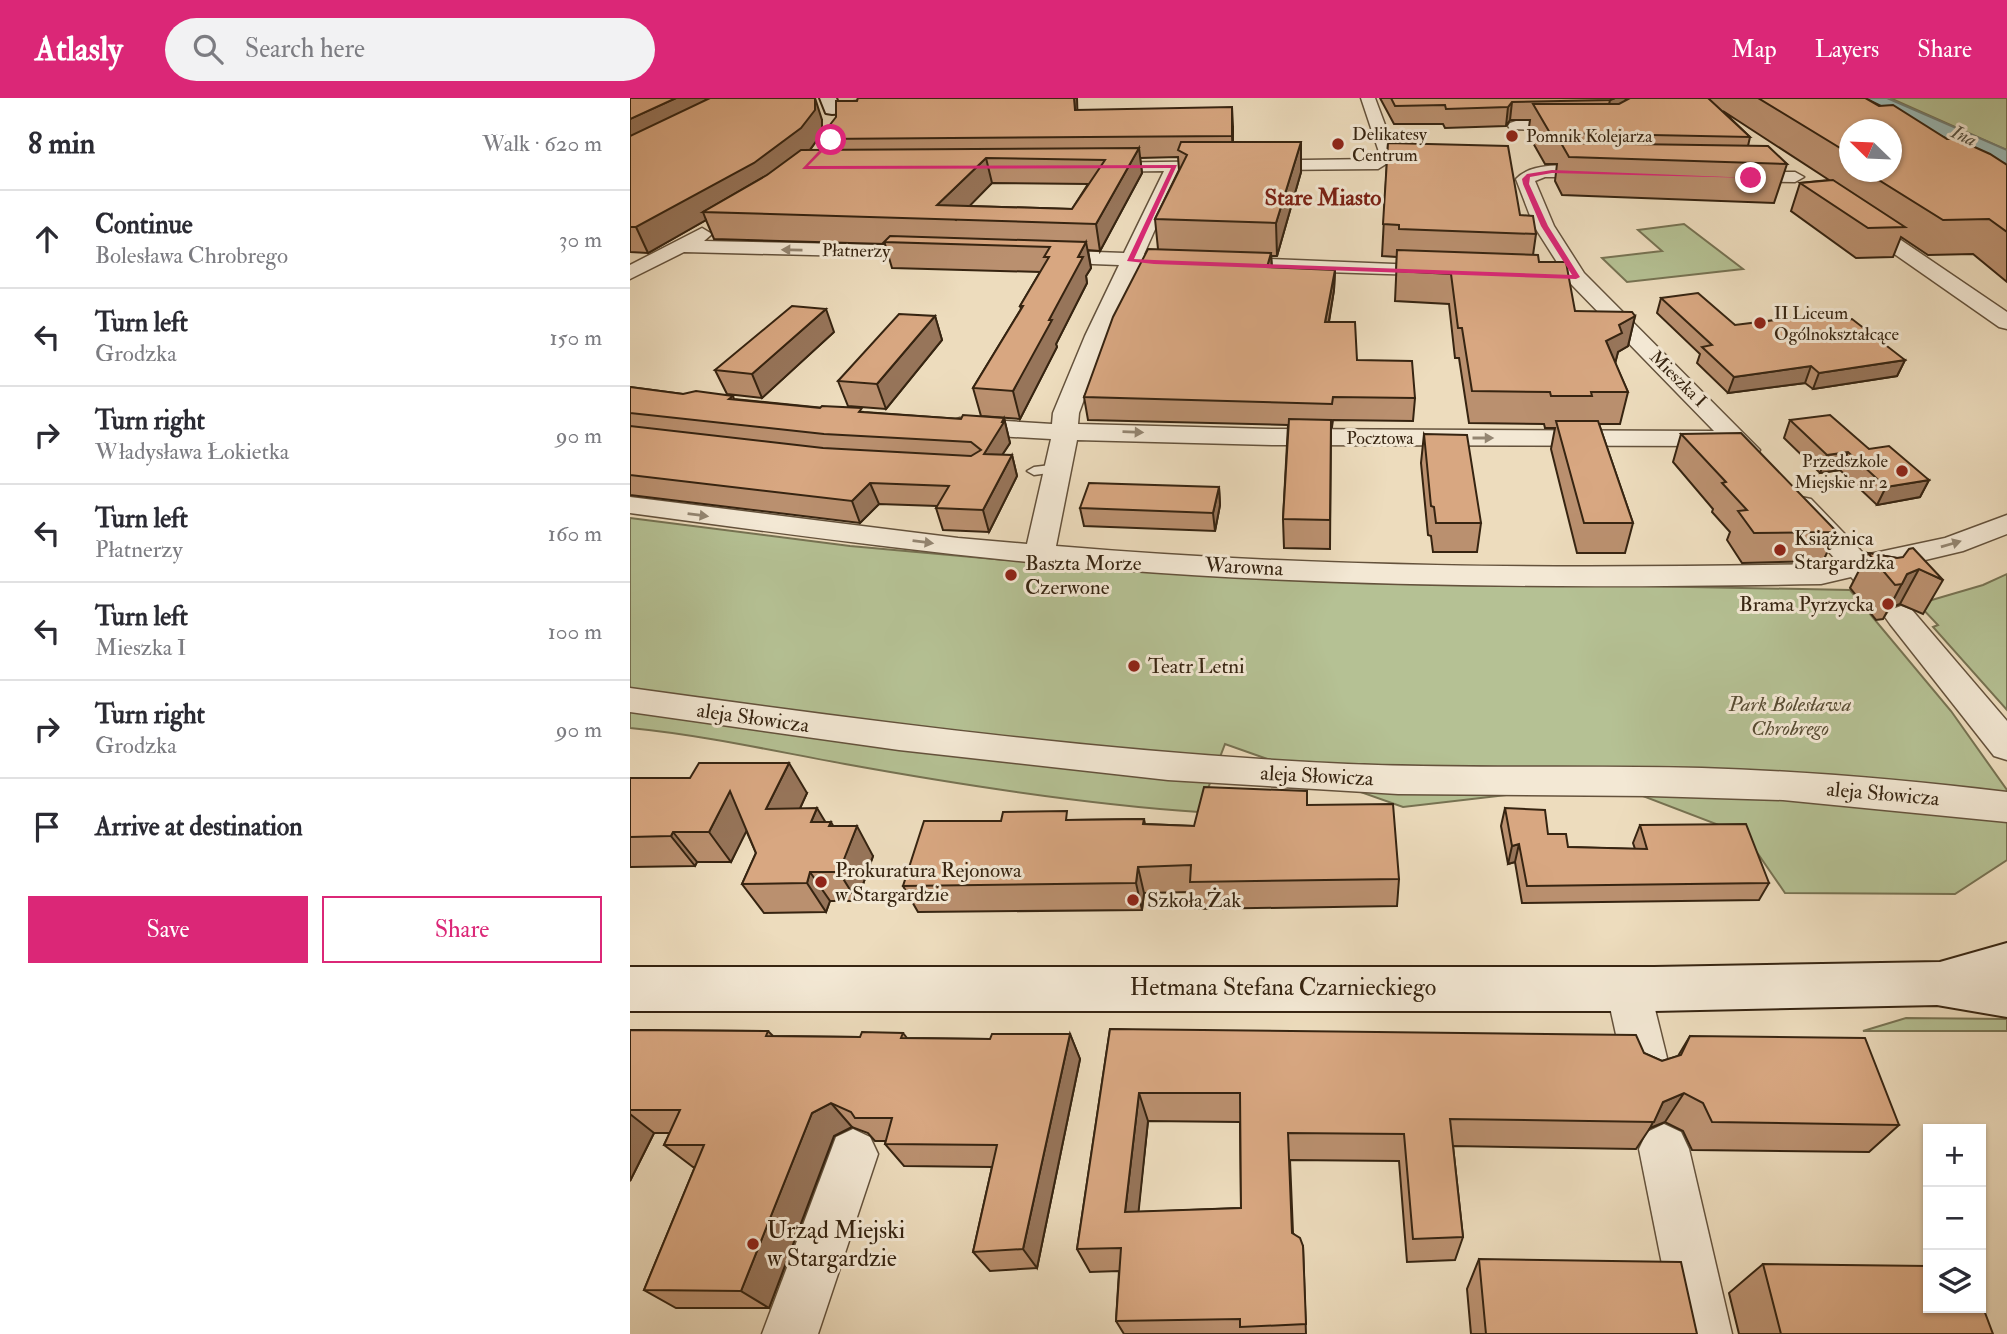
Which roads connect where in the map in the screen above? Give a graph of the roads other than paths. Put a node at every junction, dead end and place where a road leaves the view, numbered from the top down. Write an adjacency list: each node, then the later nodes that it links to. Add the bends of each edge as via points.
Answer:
1 (974, 98): 3 (main road)
2 (1368, 98): 8 (street, via 1389,157 1378,164)
3 (830, 103): 6 (street)
4 (1516, 126): 5 (street)
5 (1592, 126)
6 (834, 130)
7 (1770, 160): 12 (street)
8 (1175, 166): 9 (street); 19 (street)
9 (1073, 167)
10 (1622, 174): 23 (street, Mieszka I, via 1552,172 1525,179 1549,234)
11 (1712, 177): 12 (street)
12 (1795, 177): 13 (street)
13 (1814, 190)
14 (1836, 205): 24 (street)
15 (716, 225): 16 (street)
16 (681, 246): 17 (street, Płatnerzy, one-way to 16); 20 (street)
17 (960, 253)
18 (1028, 256): 19 (street)
19 (1130, 261): 21 (street); 26 (street, via 1066,414)
20 (630, 273)
21 (1464, 273)
22 (1504, 275): 23 (street)
23 (1576, 277): 27 (street, Mieszka I)
24 (2007, 322)
25 (940, 425): 26 (street, Pocztowa)
26 (1065, 432): 27 (street, Pocztowa, one-way to 27); 32 (street, via 1046,470)
27 (1737, 439): 28 (street, Mieszka I)
28 (1760, 463)
29 (1787, 491): 33 (street)
30 (630, 505): 32 (street, Warowna, one-way to 32, via 958,547)
31 (2007, 524): 33 (street, Warowna, one-way to 31)
32 (1040, 552): 33 (street, Warowna, via 1332,573)
33 (1868, 576)
34 (1901, 617): 36 (street)
35 (630, 700): 37 (street, aleja Słowicza, via 923,742 1182,768 1348,778 1752,784 1910,794)
36 (2007, 746)
37 (2007, 807)
38 (2007, 964): 39 (main road)
39 (1937, 983): 41 (main road, Hetmana Stefana Czarnieckiego); 42 (main road)
40 (630, 989): 41 (main road, Hetmana Stefana Czarnieckiego)
41 (1628, 989): 43 (street)
42 (2007, 995)
43 (1646, 1066)
44 (1664, 1149): 47 (street)
45 (853, 1154): 46 (street)
46 (790, 1334)
47 (1704, 1334)

